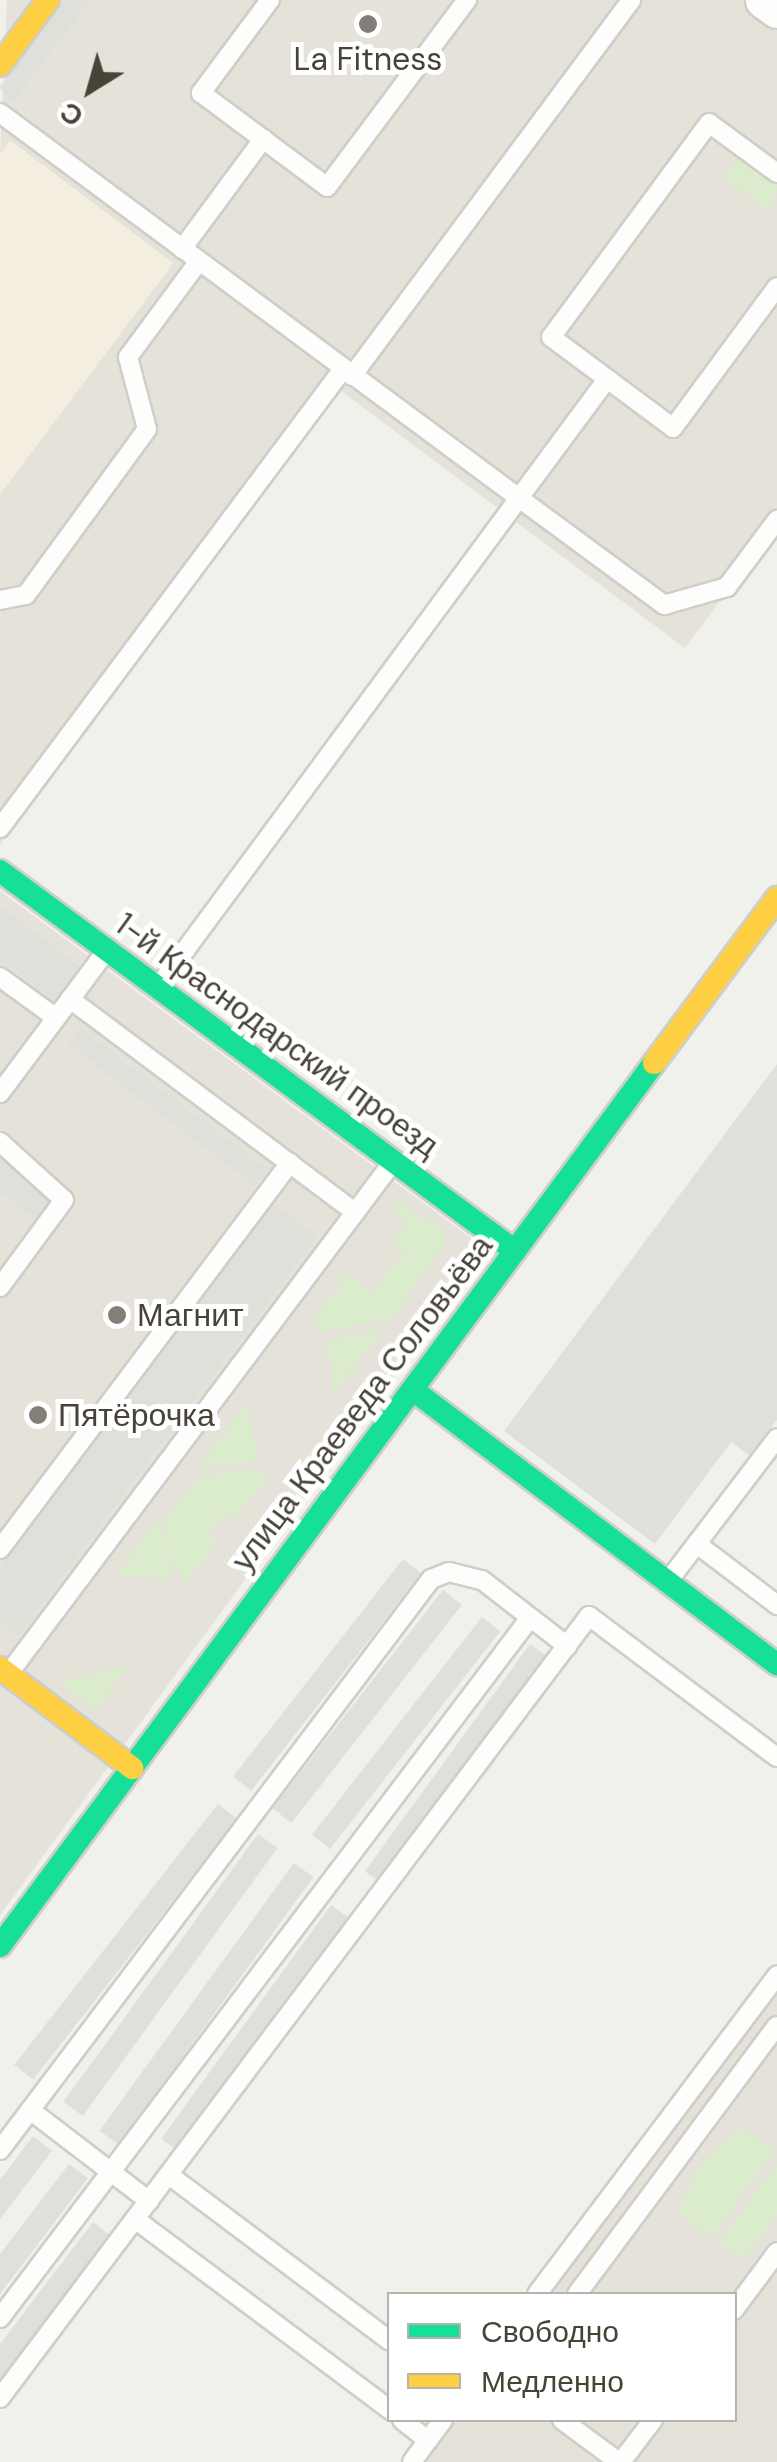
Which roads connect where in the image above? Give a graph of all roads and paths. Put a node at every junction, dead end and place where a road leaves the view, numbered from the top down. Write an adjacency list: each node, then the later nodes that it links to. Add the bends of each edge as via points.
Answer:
1 (48, 0): 7 (street)
2 (270, 0): 9 (lane, via 201,92)
3 (467, 0): 9 (lane, via 327,187)
4 (631, 0): 14 (lane)
5 (763, 0): 6 (street)
6 (777, 10)
7 (0, 64)
8 (0, 113): 11 (lane)
9 (264, 139): 11 (lane)
10 (775, 168): 15 (lane, via 709,123 550,337)
11 (182, 249): 12 (lane)
12 (198, 261): 14 (lane); 18 (lane, via 128,357 147,428 26,595)
13 (777, 287): 15 (lane, via 673,428)
14 (347, 372): 16 (lane); 19 (lane)
15 (608, 379): 16 (lane)
16 (519, 498): 17 (lane, via 664,604 727,588); 24 (lane)
17 (777, 520)
18 (0, 600)
19 (0, 828)
20 (0, 871): 22 (street, 1-й Краснодарский проезд)
21 (777, 898): 32 (street, улица Краеведа Соловьёва)
22 (108, 950): 24 (street, 1-й Краснодарский проезд); 25 (lane)
23 (0, 976): 26 (lane)
24 (158, 988): 29 (street, 1-й Краснодарский проезд)
25 (70, 999): 26 (lane); 30 (lane)
26 (56, 1018): 27 (lane)
27 (0, 1093)
28 (0, 1142): 33 (lane, via 64,1200)
29 (394, 1161): 31 (lane); 32 (street, 1-й Краснодарский проезд)
30 (290, 1163): 31 (lane); 37 (lane)
31 (355, 1212): 43 (lane)
32 (515, 1251): 34 (street, улица Краеведа Соловьёва)
33 (0, 1287)
34 (413, 1390): 38 (street); 45 (street, улица Краеведа Соловьёва)
35 (777, 1438): 36 (lane)
36 (697, 1544): 38 (lane); 39 (lane)
37 (0, 1550)
38 (669, 1581): 42 (street)
39 (777, 1605)
40 (530, 1618): 41 (lane); 49 (lane, via 464,1572 432,1579); 51 (lane)
41 (567, 1646): 44 (lane, via 589,1616); 52 (lane)
42 (777, 1664)
43 (3, 1676): 45 (street)
44 (777, 1757)
45 (132, 1768): 46 (street, улица Краеведа Соловьёва)
46 (0, 1946)
47 (777, 1976): 56 (lane)
48 (777, 2026): 57 (lane)
49 (30, 2110): 50 (lane); 51 (lane)
50 (0, 2150)
51 (111, 2172): 53 (lane); 59 (lane)
52 (169, 2174): 53 (lane); 60 (lane)
53 (149, 2201): 54 (lane)
54 (135, 2219): 61 (lane); 62 (lane)
55 (777, 2252): 58 (lane)
56 (539, 2292)
57 (578, 2292)
58 (737, 2306)
59 (0, 2318)
60 (387, 2339)
61 (0, 2398)
62 (387, 2408)
63 (405, 2422): 67 (lane)
64 (442, 2422): 67 (lane)
65 (565, 2422): 69 (lane)
66 (651, 2422): 69 (lane)
67 (428, 2440): 68 (lane)
68 (412, 2462)
69 (620, 2462)

